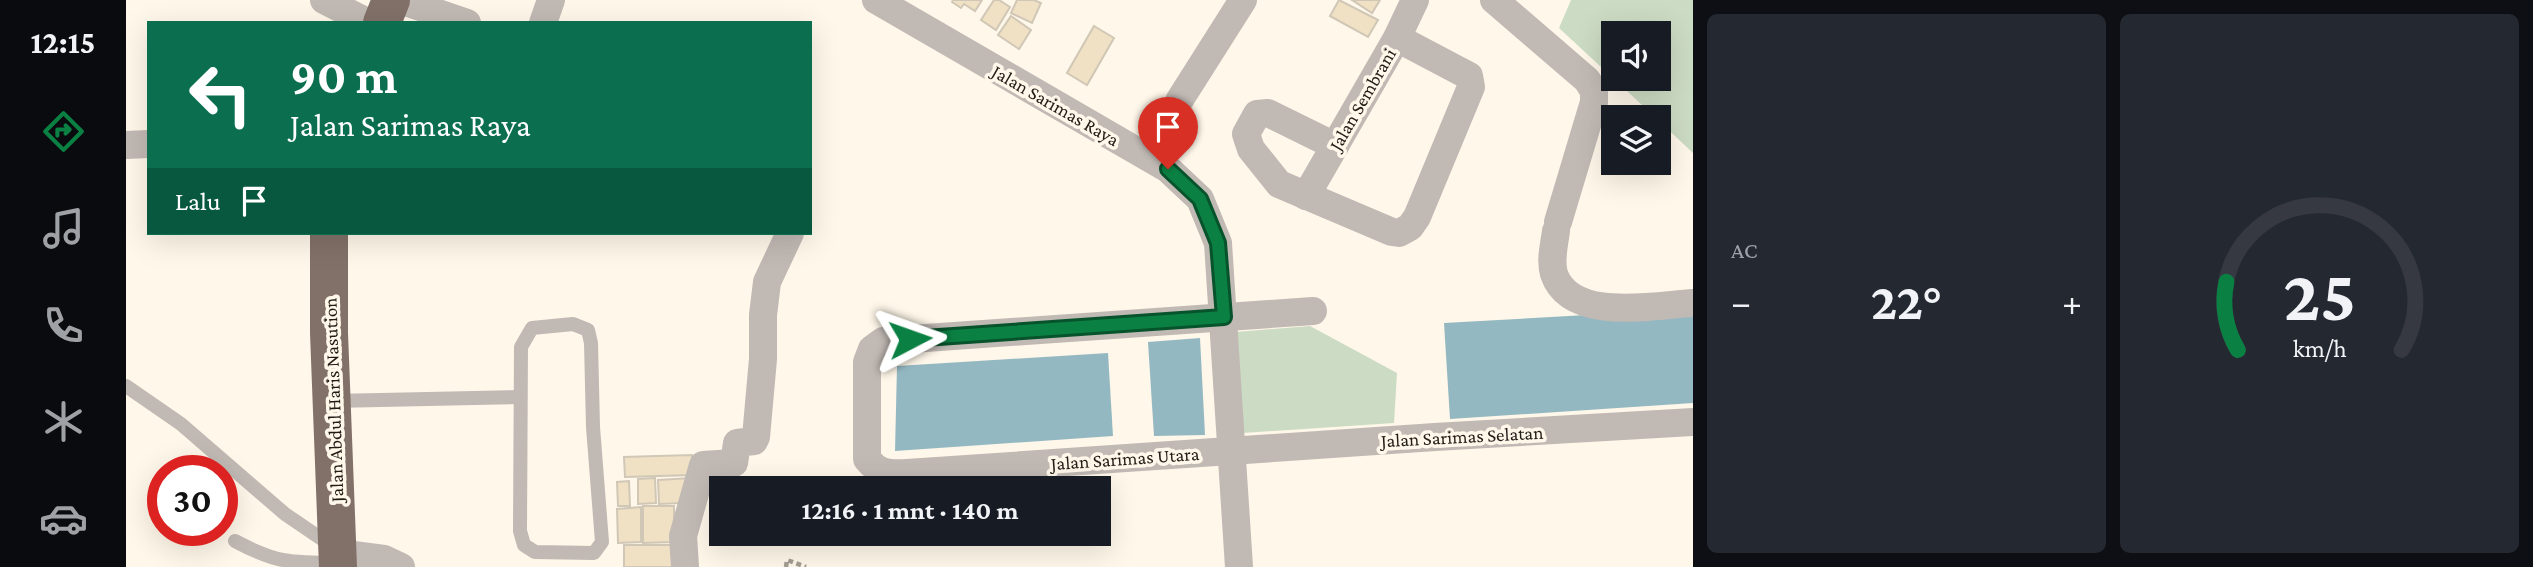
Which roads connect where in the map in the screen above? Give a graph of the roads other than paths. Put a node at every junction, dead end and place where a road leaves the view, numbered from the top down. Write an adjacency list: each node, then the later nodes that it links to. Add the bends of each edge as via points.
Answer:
1 (324, 0): 9 (street)
2 (391, 0): 10 (highway)
3 (400, 0): 11 (street)
4 (551, 0): 12 (street)
5 (876, 0): 23 (street, Jalan Sarimas Raya, via 1168,169 1200,199 1218,243)
6 (1243, 0): 14 (street)
7 (1415, 0): 13 (street, Jalan Sembrani)
8 (1494, 0): 21 (street, via 1594,90 1557,227 1552,258 1555,276 1574,298 1602,308)
9 (365, 21)
10 (383, 21)
11 (461, 21)
12 (544, 21)
13 (1397, 38): 17 (street, Jalan Sembrani); 18 (street, via 1469,76 1472,86 1417,217 1405,230 1392,232)
14 (1179, 101)
15 (147, 144): 16 (street)
16 (126, 145)
17 (1335, 146): 18 (street, Jalan Sembrani); 18 (street, via 1268,113 1257,114 1246,134 1251,149 1279,184)
18 (1306, 196)
19 (329, 235): 26 (highway, Jalan Abdul Haris Nasution)
20 (789, 235): 32 (street, via 768,282 756,437 737,443 734,463 704,465 683,536)
21 (1693, 303)
22 (1313, 311): 23 (street, Jalan Sarimas Utara)
23 (1224, 317): 28 (street, Jalan Sarimas Raya); 28 (street, Jalan Sarimas Utara, via 883,341 872,349 867,362 867,460 884,473 899,473)
24 (126, 386): 30 (lane, via 181,424)
25 (519, 397): 25 (lane, via 521,346 531,328 573,324 588,330 601,542 594,553 535,552 524,545 520,531); 26 (lane)
26 (333, 401): 30 (highway, Jalan Abdul Haris Nasution)
27 (1693, 422): 28 (street, Jalan Sarimas Selatan)
28 (1230, 451): 33 (street, Jalan Sarimas Raya)
29 (238, 543): 30 (lane, via 281,561)
30 (338, 558): 31 (street, via 384,559)
31 (401, 567)
32 (685, 567)
33 (1239, 567)

